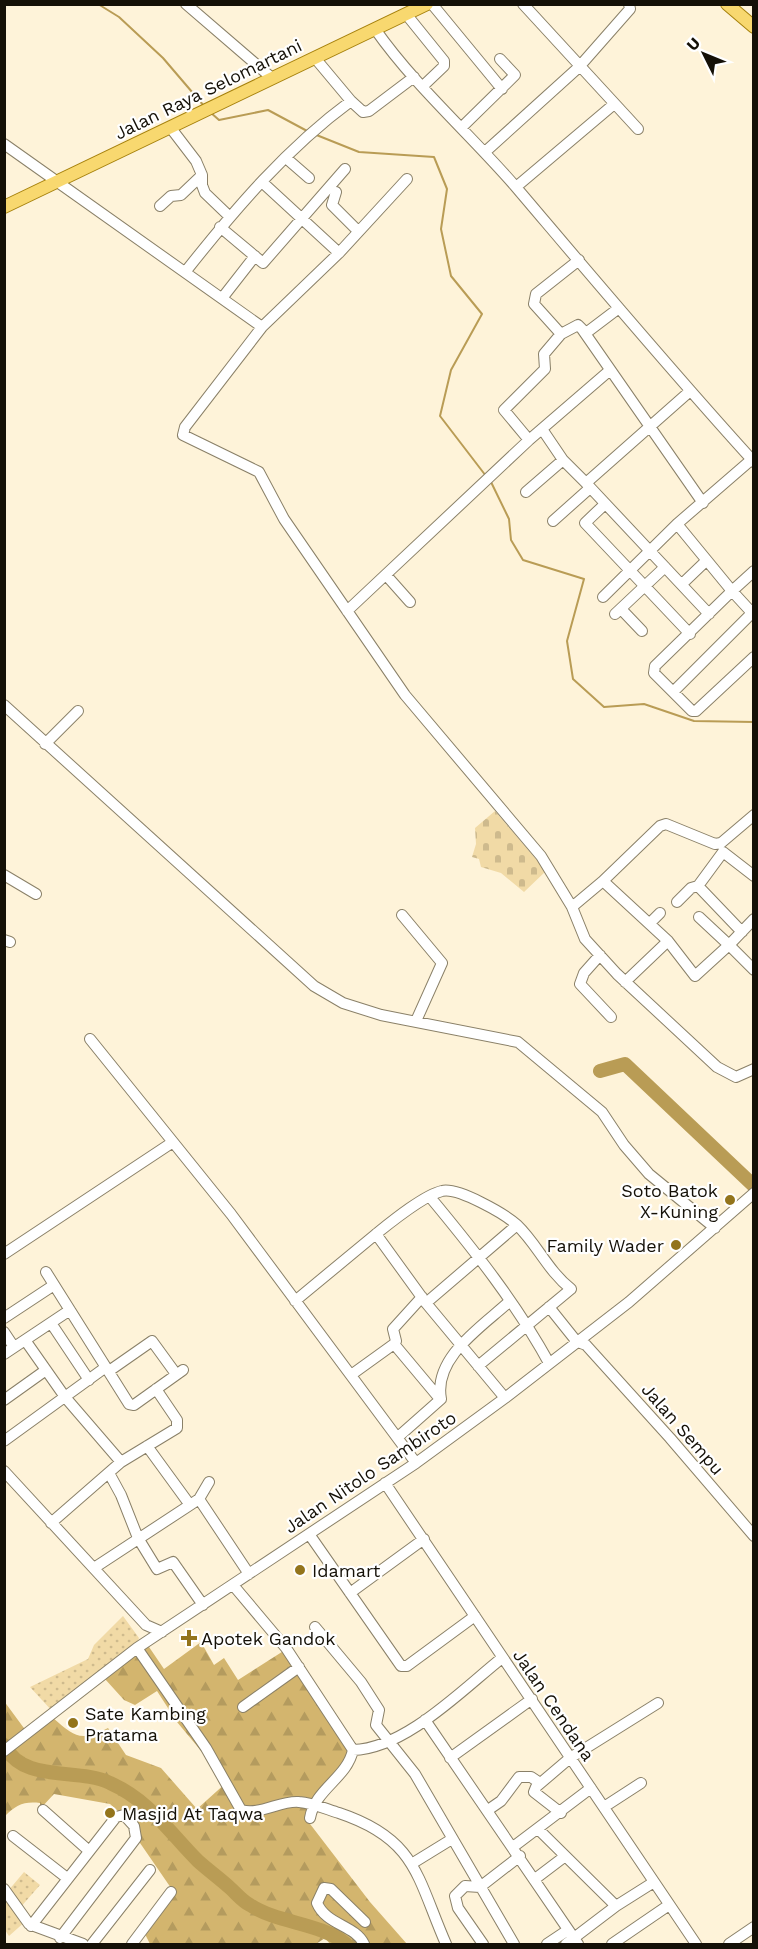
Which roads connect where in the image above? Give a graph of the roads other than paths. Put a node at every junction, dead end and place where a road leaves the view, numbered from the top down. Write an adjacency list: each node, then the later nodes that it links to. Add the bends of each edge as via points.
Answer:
1 (186, 4): 14 (street)
2 (427, 4): 7 (main road, Jalan Raya Selomartani)
3 (432, 4): 16 (street)
4 (523, 4): 12 (street)
5 (629, 4): 12 (street, via 630,9)
6 (727, 4): 8 (main road)
7 (406, 14): 9 (main road, Jalan Raya Selomartani); 15 (street, via 444,61 444,66)
8 (753, 27)
9 (375, 29): 10 (main road, Jalan Raya Selomartani); 13 (street)
10 (315, 58): 14 (main road, Jalan Raya Selomartani); 17 (street)
11 (500, 59): 16 (street, via 515,75)
12 (579, 67): 18 (street); 23 (street)
13 (414, 76): 15 (street); 17 (street, via 369,111 363,112)
14 (272, 78): 19 (main road, Jalan Raya Selomartani)
15 (423, 86): 20 (street)
16 (502, 88): 20 (street)
17 (351, 101): 24 (street, via 303,139)
18 (613, 105): 21 (street); 31 (street)
19 (170, 127): 26 (street); 29 (main road, Jalan Raya Selomartani)
20 (461, 128): 23 (street)
21 (638, 129)
22 (4, 144): 29 (street)
23 (484, 152): 31 (street)
24 (286, 158): 27 (street); 30 (street)
25 (345, 169): 36 (street)
26 (202, 175): 33 (street, via 181,195 171,196); 35 (street, via 205,193)
27 (309, 178)
28 (407, 179): 38 (street)
29 (58, 181): 34 (main road, Jalan Raya Selomartani); 42 (street)
30 (262, 182): 35 (street); 36 (street)
31 (516, 187): 41 (street)
32 (336, 192): 38 (street, via 332,205)
33 (160, 206)
34 (4, 207)
35 (230, 217): 37 (street)
36 (302, 218): 39 (street); 40 (street, via 263,263)
37 (220, 227): 40 (street); 42 (street)
38 (358, 231): 39 (street)
39 (339, 252): 45 (street)
40 (255, 256): 43 (street)
41 (579, 260): 44 (street); 47 (street, via 533,299 536,308)
42 (186, 271): 43 (street)
43 (223, 297): 45 (street)
44 (619, 308): 46 (street); 49 (street)
45 (262, 327): 72 (street, via 185,427 183,435 259,472 284,519)
46 (586, 333): 47 (street, via 578,325); 48 (street)
47 (561, 334): 52 (street, via 544,354 545,369 504,410)
48 (609, 371): 50 (street); 51 (street)
49 (688, 392): 50 (street); 54 (street)
50 (649, 428): 55 (street); 57 (street)
51 (543, 429): 52 (street); 53 (street)
52 (529, 440): 66 (street)
53 (563, 460): 55 (street); 56 (street)
54 (752, 461): 57 (street)
55 (588, 485): 58 (street); 59 (street)
56 (526, 492)
57 (703, 503): 60 (street)
58 (605, 504): 61 (street); 64 (street, via 585,523)
59 (553, 522)
60 (677, 524): 61 (street); 62 (street)
61 (651, 551): 63 (street); 64 (street)
62 (706, 561): 67 (street); 69 (street)
63 (665, 567): 67 (street); 68 (street)
64 (630, 571): 68 (street); 71 (street, via 606,594)
65 (753, 571): 69 (street)
66 (386, 574): 70 (street); 72 (street)
67 (682, 584): 73 (street)
68 (644, 587): 71 (street); 76 (street)
69 (732, 591): 73 (street); 74 (street)
70 (410, 602)
71 (620, 610): 75 (street)
72 (347, 611): 90 (street, via 432,729 541,856)
73 (709, 614): 76 (street)
74 (753, 614): 78 (street)
75 (642, 630)
76 (690, 634): 78 (street, via 655,666 654,673)
77 (753, 657): 78 (street, via 696,711)
78 (673, 692)
79 (4, 705): 81 (street)
80 (78, 711): 81 (street)
81 (45, 744): 103 (street, via 314,986 343,1003)
82 (753, 815): 83 (street)
83 (720, 848): 85 (street); 86 (street, via 666,824); 87 (street)
84 (4, 875): 88 (street)
85 (753, 876)
86 (603, 881): 90 (street); 95 (street)
87 (698, 886): 89 (street); 96 (street)
88 (36, 894)
89 (677, 902)
90 (572, 907): 99 (street, via 579,928)
91 (660, 913): 95 (street)
92 (402, 915): 103 (street, via 442,963)
93 (699, 917): 98 (street)
94 (753, 919): 96 (street)
95 (650, 923): 97 (street)
96 (742, 932): 98 (street)
97 (668, 941): 98 (street, via 690,972 698,976); 101 (street)
98 (729, 945): 100 (street)
99 (600, 955): 101 (street); 102 (street, via 580,984)
100 (753, 970)
101 (625, 981): 105 (street, via 717,1067 736,1077)
102 (611, 1017)
103 (416, 1021): 110 (street, via 518,1042 602,1112 649,1174)
104 (90, 1039): 106 (street)
105 (753, 1070)
106 (173, 1142): 112 (street); 117 (street)
107 (753, 1193): 110 (street, Jalan Nitolo Sambiroto)
108 (430, 1197): 109 (street, via 442,1191 458,1193 496,1210); 111 (street); 113 (street)
109 (517, 1225): 113 (street); 119 (street, via 550,1269 571,1289)
110 (715, 1228): 126 (street, Jalan Nitolo Sambiroto)
111 (376, 1234): 116 (street); 117 (street)
112 (4, 1254)
113 (481, 1258): 116 (street); 118 (street)
114 (46, 1272): 115 (street)
115 (54, 1285): 120 (street); 121 (street)
116 (424, 1300): 127 (street, via 393,1329); 128 (street)
117 (295, 1301): 135 (street)
118 (510, 1301): 123 (street); 128 (street)
119 (549, 1307): 123 (street); 126 (street, Jalan Sempu)
120 (70, 1310): 122 (street); 133 (street)
121 (4, 1318)
122 (51, 1323): 125 (street); 136 (street)
123 (528, 1324): 131 (street); 132 (street)
124 (4, 1332): 129 (street)
125 (25, 1340): 129 (street); 134 (street)
126 (581, 1341): 131 (street, Jalan Nitolo Sambiroto); 154 (street, Jalan Sempu)
127 (394, 1344): 135 (street); 140 (street)
128 (461, 1346): 132 (street); 140 (street, via 447,1363 439,1388)
129 (14, 1347): 130 (street)
130 (4, 1354)
131 (549, 1363): 139 (street, Jalan Nitolo Sambiroto)
132 (478, 1366): 139 (street)
133 (108, 1369): 136 (street); 137 (street, via 132,1406); 137 (street, via 156,1342 179,1372)
134 (46, 1370): 138 (street); 141 (street)
135 (351, 1375): 142 (street)
136 (88, 1380): 138 (street)
137 (156, 1389): 144 (street, via 178,1424)
138 (65, 1396): 143 (street); 145 (street)
139 (505, 1398): 146 (street, Jalan Nitolo Sambiroto)
140 (441, 1399): 142 (street)
141 (4, 1400)
142 (398, 1437): 146 (street)
143 (4, 1441)
144 (147, 1446): 145 (street); 151 (street)
145 (121, 1461): 148 (street)
146 (416, 1463): 150 (street, Jalan Nitolo Sambiroto)
147 (4, 1471): 152 (street)
148 (109, 1473): 152 (street); 155 (street)
149 (209, 1482): 151 (street)
150 (386, 1483): 153 (street, Jalan Nitolo Sambiroto); 156 (street, Jalan Cendana)
151 (194, 1502): 155 (street); 158 (street)
152 (51, 1523): 157 (street)
153 (309, 1534): 158 (street, Jalan Nitolo Sambiroto); 160 (street)
154 (753, 1536)
155 (138, 1538): 157 (street); 161 (street, via 157,1569 172,1562)
156 (424, 1539): 160 (street); 162 (street, Jalan Cendana)
157 (94, 1568): 163 (street)
158 (249, 1574): 159 (street, Jalan Nitolo Sambiroto)
159 (233, 1585): 161 (street, Jalan Nitolo Sambiroto); 169 (street)
160 (350, 1593): 162 (street, via 398,1664 404,1667)
161 (202, 1605): 165 (street, Jalan Nitolo Sambiroto)
162 (475, 1616): 168 (street, Jalan Cendana)
163 (146, 1625): 165 (street); 166 (street)
164 (315, 1627): 174 (street, via 368,1692 379,1710 376,1725)
165 (162, 1632): 166 (street, Jalan Nitolo Sambiroto)
166 (148, 1641): 167 (street, Jalan Nitolo Sambiroto)
167 (137, 1648): 176 (street, Jalan Nitolo Sambiroto); 182 (street, via 218,1766 238,1807 246,1811 294,1802)
168 (502, 1658): 170 (street, Jalan Cendana); 173 (street)
169 (300, 1667): 172 (street); 175 (street)
170 (532, 1699): 177 (street); 178 (street, Jalan Cendana)
171 (658, 1703): 178 (street)
172 (243, 1707)
173 (425, 1720): 174 (street); 177 (street)
174 (388, 1740): 175 (street, via 370,1750); 190 (street, via 416,1774)
175 (353, 1750): 182 (street, via 348,1763)
176 (4, 1751)
177 (450, 1758): 185 (street)
178 (570, 1758): 180 (street); 181 (street, Jalan Cendana)
179 (641, 1783): 183 (street)
180 (540, 1784): 185 (street, via 531,1776 519,1777 501,1801); 186 (street, via 534,1792)
181 (591, 1788): 183 (street, Jalan Cendana); 186 (street)
182 (312, 1805): 187 (street); 195 (street, via 370,1824)
183 (604, 1807): 199 (street, Jalan Cendana)
184 (43, 1810): 192 (street)
185 (488, 1810): 191 (street)
186 (561, 1813): 188 (street)
187 (310, 1818)
188 (538, 1828): 191 (street); 194 (street)
189 (13, 1836): 197 (street)
190 (452, 1839): 195 (street); 200 (street)
191 (513, 1847): 193 (street)
192 (88, 1850): 197 (street); 208 (street, via 121,1814 137,1831 136,1838)
193 (520, 1857): 198 (street); 200 (street)
194 (564, 1857): 198 (street); 204 (street)
195 (413, 1863): 214 (street)
196 (150, 1870): 211 (street)
197 (67, 1878): 206 (street)
198 (535, 1879): 209 (street)
199 (654, 1882): 203 (street, Jalan Cendana); 204 (street)
200 (480, 1887): 215 (street, via 461,1887 455,1896); 216 (street)
201 (4, 1889): 206 (street)
202 (171, 1892): 212 (street)
203 (669, 1905): 218 (street); 219 (street, Jalan Cendana)
204 (616, 1906): 209 (street)
205 (365, 1922): 213 (street, via 324,1888 317,1903 320,1908 336,1924 357,1934)
206 (31, 1926): 208 (street)
207 (753, 1926): 220 (street)
208 (60, 1938): 210 (street)
209 (571, 1939): 217 (street)
210 (83, 1944)
211 (92, 1944)
212 (132, 1944)
213 (364, 1944)
214 (446, 1944)
215 (483, 1944)
216 (514, 1944)
217 (547, 1944)
218 (612, 1944)
219 (696, 1944)
220 (729, 1944)

